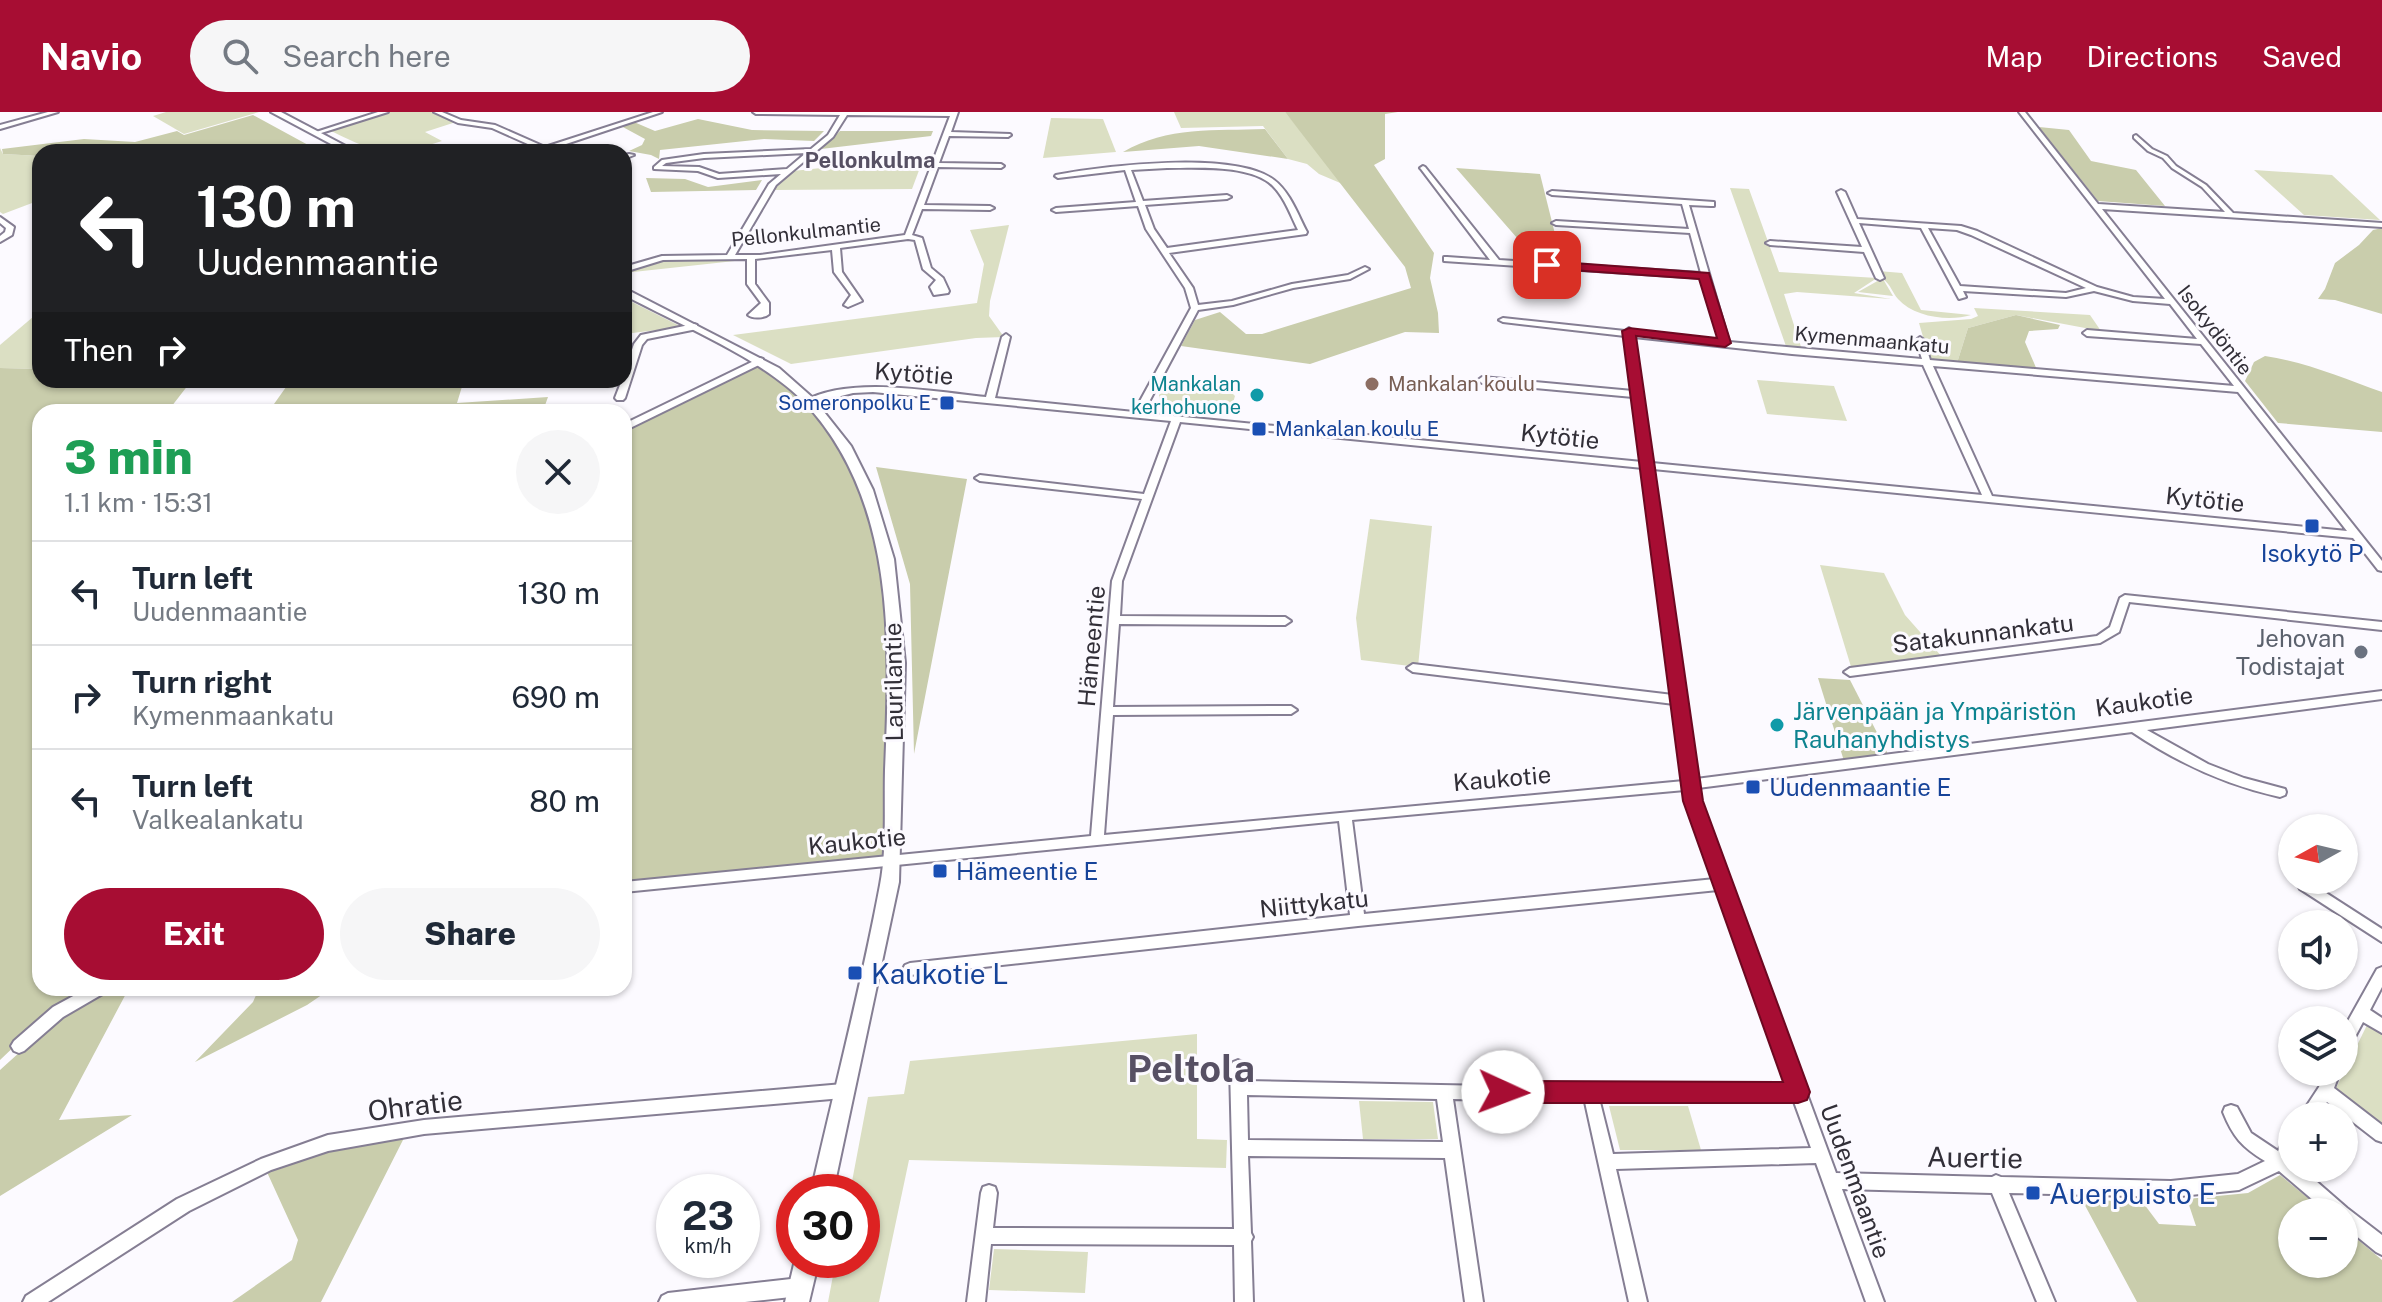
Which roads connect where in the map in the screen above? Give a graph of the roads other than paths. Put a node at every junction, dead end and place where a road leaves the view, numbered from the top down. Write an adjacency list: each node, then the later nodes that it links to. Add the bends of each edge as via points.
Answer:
1 (55, 112): 11 (street)
2 (275, 112): 12 (street)
3 (385, 112): 9 (street)
4 (437, 112): 17 (street, via 460,122 493,126)
5 (659, 112): 18 (street)
6 (756, 112): 10 (street)
7 (2022, 112): 32 (street, Isokydöntie)
8 (954, 113): 10 (street); 13 (street, Pellonkulmantie)
9 (369, 114): 12 (street)
10 (844, 114): 19 (street, via 831,136)
11 (0, 127)
12 (316, 133): 16 (street)
13 (946, 134): 14 (street); 20 (street, Pellonkulmantie)
14 (1008, 135)
15 (2136, 137): 36 (street, via 2204,186)
16 (337, 144)
17 (534, 144)
18 (560, 144)
19 (813, 151): 24 (street); 24 (street, via 704,156 664,161 656,168 699,169 718,176)
20 (934, 165): 21 (street); 33 (street, Pellonkulmantie)
21 (1001, 166)
22 (1423, 168): 52 (street)
23 (1128, 170): 25 (street); 31 (street); 48 (street, via 1191,165 1253,172 1272,181 1303,232)
24 (789, 171): 49 (street, via 773,184)
25 (1058, 176)
26 (1841, 192): 38 (street)
27 (1552, 193): 29 (street)
28 (1227, 197): 31 (street)
29 (1685, 203): 30 (street); 42 (street)
30 (1711, 204)
31 (1141, 205): 35 (street); 48 (street)
32 (2095, 206): 36 (street); 63 (street, Isokydöntie)
33 (919, 207): 34 (street); 43 (street, Pellonkulmantie)
34 (990, 208)
35 (1056, 210)
36 (2231, 215): 41 (street)
37 (0, 219): 44 (street, via 10,227)
38 (1855, 221): 40 (street); 47 (street)
39 (1556, 223): 42 (street)
40 (1923, 225): 58 (street); 59 (street, via 1974,233)
41 (2382, 225)
42 (1692, 231): 55 (street)
43 (908, 237): 46 (street, Pellonkulmantie); 57 (street, via 921,242 927,269)
44 (0, 240)
45 (1770, 243): 47 (street)
46 (836, 247): 50 (street, Pellonkulmantie); 61 (street, via 838,272)
47 (1868, 250): 56 (street)
48 (1164, 251): 65 (street, via 1189,288)
49 (730, 257): 50 (street, Pellonkulmantie); 53 (street, Pellonkulmantie, via 662,258)
50 (751, 257): 64 (street, via 751,284)
51 (1447, 259): 52 (street)
52 (1496, 262): 55 (street)
53 (632, 267)
54 (1365, 269): 65 (street, via 1350,277)
55 (1704, 276): 73 (street)
56 (1880, 278)
57 (940, 280)
58 (1956, 288): 59 (street, via 2066,295); 62 (street)
59 (2094, 289): 63 (street)
60 (632, 295): 67 (street, Laurilantie)
61 (855, 295)
62 (1962, 297)
63 (2171, 302): 72 (street, Isokydöntie)
64 (765, 303)
65 (1195, 308): 84 (street)
66 (1503, 320): 68 (street, Kymenmaankatu)
67 (694, 327): 74 (street, Laurilantie); 75 (street, via 644,337)
68 (1629, 331): 73 (street, Kymenmaankatu); 80 (street, Uudenmaantie)
69 (2087, 333): 72 (street)
70 (1006, 337): 82 (street)
71 (1920, 340): 76 (street)
72 (2202, 342): 79 (street, Isokydöntie)
73 (1725, 343): 76 (street, Kymenmaankatu)
74 (760, 361): 83 (street, Laurilantie); 86 (street)
75 (632, 362)
76 (1927, 363): 79 (street, Kymenmaankatu); 90 (street)
77 (1482, 380): 80 (street)
78 (623, 388): 81 (street)
79 (2239, 389): 91 (street, Isokydöntie)
80 (1635, 394): 87 (street, Uudenmaantie)
81 (620, 398)
82 (990, 399): 83 (street, Kytötie, via 863,389); 84 (street, Kytötie)
83 (809, 401): 107 (street, Laurilantie, via 845,446 866,490 887,559 897,663)
84 (1138, 413): 85 (street, Kytötie)
85 (1177, 418): 87 (street, Kytötie); 89 (street, Hämeentie)
86 (632, 424)
87 (1647, 465): 90 (street, Kytötie); 99 (street, Uudenmaantie)
88 (980, 478): 89 (street)
89 (1147, 497): 93 (street, Hämeentie, via 1117,581)
90 (1988, 498): 91 (street, Kytötie)
91 (2355, 535): 92 (street, Isokydöntie)
92 (2382, 568)
93 (1114, 620): 94 (street); 101 (street, Hämeentie)
94 (1285, 621)
95 (2382, 626): 97 (street, Satakunnankatu, via 2125,598 2119,623 2100,639)
96 (1413, 668): 99 (street)
97 (1850, 672)
98 (2382, 695): 102 (street, Kaukotie)
99 (1677, 700): 103 (street, Uudenmaantie)
100 (1291, 710): 101 (street)
101 (1108, 711): 106 (street, Hämeentie)
102 (2134, 727): 103 (street, Kaukotie); 104 (street, via 2214,773)
103 (1690, 784): 105 (street, Kaukotie); 108 (street, Uudenmaantie)
104 (2280, 792)
105 (1345, 816): 106 (street, Kaukotie); 111 (street)
106 (1097, 841): 107 (street, Kaukotie)
107 (892, 862): 109 (street, Kaukotie); 123 (street, Laurilantie)
108 (1723, 884): 111 (street, Niittykatu); 126 (street, Uudenmaantie)
109 (632, 886)
110 (2319, 894): 112 (street)
111 (1358, 920): 113 (street, Niittykatu)
112 (2382, 936)
113 (910, 969)
114 (2382, 973): 116 (street)
115 (87, 996): 119 (street, via 58,1012)
116 (2361, 1012): 117 (street); 118 (street)
117 (2358, 1017)
118 (2382, 1026)
119 (19, 1046)
120 (1238, 1067): 122 (street)
121 (2327, 1086): 125 (street)
122 (1239, 1088): 124 (street); 131 (street)
123 (843, 1091): 137 (street, Laurilantie); 148 (street, Ohratie, via 424,1127 328,1143 267,1164 183,1205)
124 (1444, 1091): 127 (street); 132 (street)
125 (2325, 1091): 128 (street); 130 (street)
126 (1798, 1092): 127 (street); 133 (street, Uudenmaantie)
127 (1591, 1095): 135 (street)
128 (2318, 1102)
129 (2231, 1112): 134 (street, via 2256,1150)
130 (2382, 1135)
131 (1241, 1148): 132 (street); 145 (street)
132 (1451, 1150): 152 (street)
133 (1822, 1155): 135 (street); 138 (street, Uudenmaantie)
134 (2278, 1161)
135 (1606, 1162): 153 (street)
136 (2278, 1163): 140 (street, Auertie, via 2239,1182 2171,1189)
137 (826, 1174)
138 (1832, 1181): 140 (street, Auertie); 154 (street, Uudenmaantie)
139 (2304, 1182): 142 (street)
140 (1996, 1183): 155 (street)
141 (989, 1193): 144 (street)
142 (2323, 1198)
143 (2358, 1227): 146 (street)
144 (983, 1236): 145 (street); 150 (street)
145 (1244, 1237): 151 (street)
146 (2382, 1246)
147 (799, 1294): 149 (street)
148 (32, 1302)
149 (668, 1302)
150 (976, 1302)
151 (1244, 1302)
152 (1474, 1302)
153 (1638, 1302)
154 (1875, 1302)
155 (2046, 1302)

